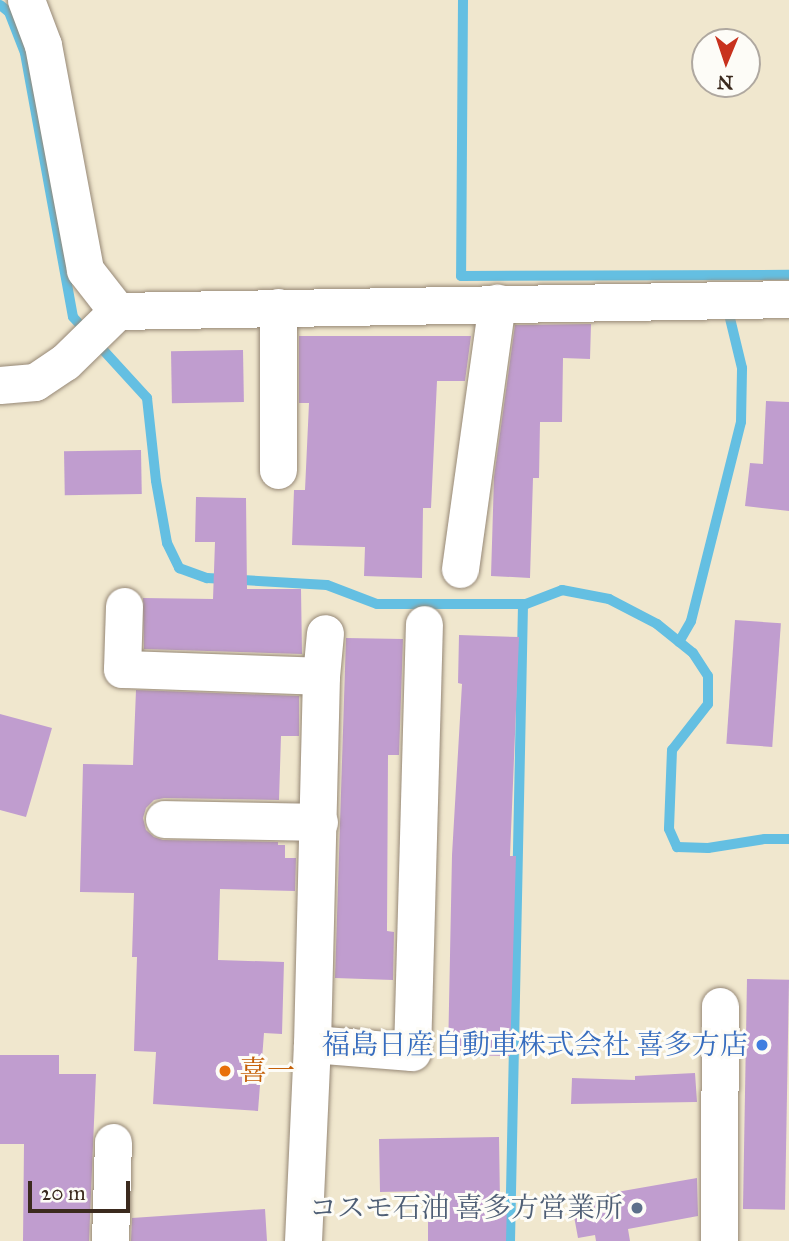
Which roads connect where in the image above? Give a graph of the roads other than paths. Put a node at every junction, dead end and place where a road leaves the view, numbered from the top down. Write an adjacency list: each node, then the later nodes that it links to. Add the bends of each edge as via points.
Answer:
1 (26, 0): 5 (street, via 43,45 85,270)
2 (789, 299): 3 (street)
3 (498, 303): 4 (street); 8 (street)
4 (278, 307): 5 (street); 7 (street)
5 (111, 317): 6 (street, via 65,362 35,382)
6 (0, 385)
7 (278, 470)
8 (460, 569)
9 (124, 606): 12 (street, via 122,669)
10 (424, 624): 16 (street, via 412,1052)
11 (325, 633): 12 (street)
12 (321, 676): 14 (street)
13 (164, 819): 14 (street)
14 (319, 822): 16 (street)
15 (720, 1006): 20 (street)
16 (312, 1044): 19 (street)
17 (113, 1142): 18 (street)
18 (110, 1241)
19 (303, 1241)
20 (719, 1241)

